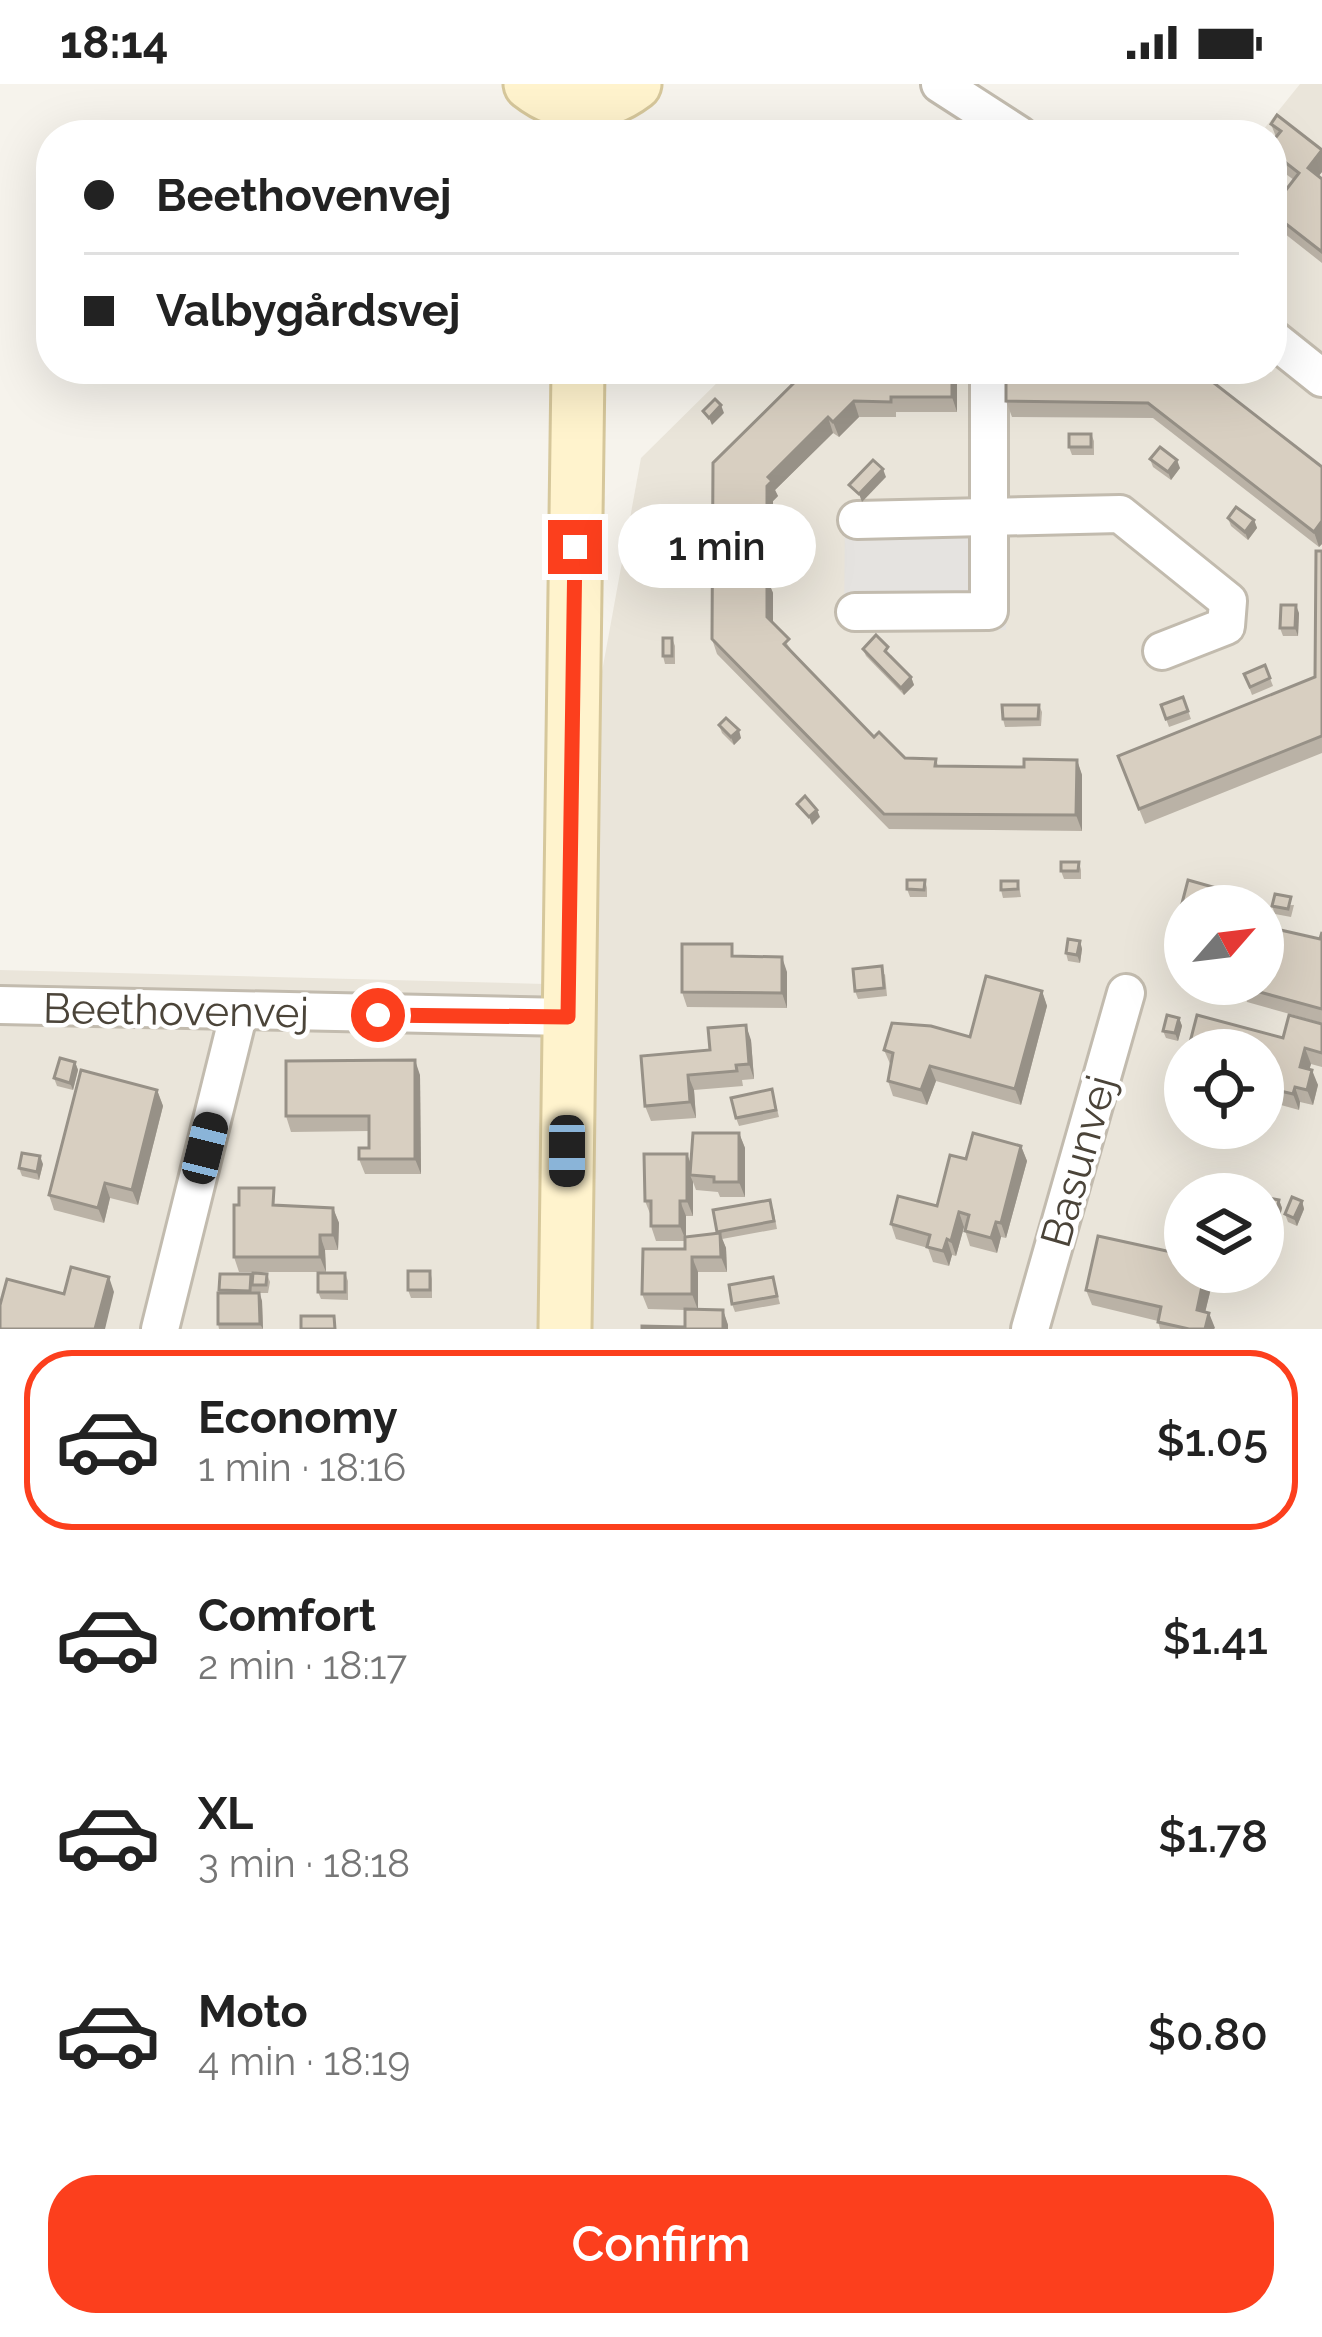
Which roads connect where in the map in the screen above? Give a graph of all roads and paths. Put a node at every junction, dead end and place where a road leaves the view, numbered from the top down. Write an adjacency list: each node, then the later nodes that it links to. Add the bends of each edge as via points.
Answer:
1 (530, 84): 4 (street)
2 (635, 84): 4 (street)
3 (940, 84): 5 (street)
4 (580, 120)
5 (996, 120)
6 (1287, 350): 7 (street)
7 (1322, 378)
8 (578, 384): 17 (street)
9 (989, 384): 10 (street)
10 (988, 518): 11 (street); 12 (street, via 989,611); 13 (street, via 1120,514 1228,601 1226,626)
11 (857, 520)
12 (855, 612)
13 (1162, 651)
14 (1126, 994): 20 (street, Basunvej)
15 (0, 1005): 16 (street, Beethovenvej)
16 (239, 1012): 17 (street, Beethovenvej); 18 (street)
17 (568, 1017): 19 (street)
18 (160, 1329)
19 (566, 1329)
20 (1030, 1329)

